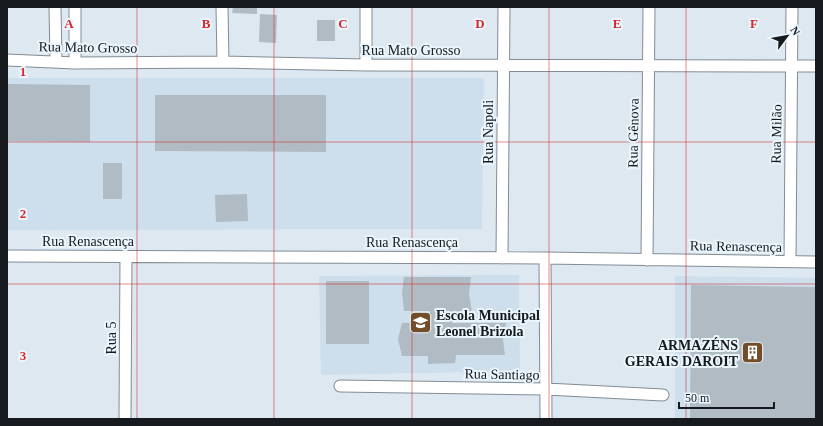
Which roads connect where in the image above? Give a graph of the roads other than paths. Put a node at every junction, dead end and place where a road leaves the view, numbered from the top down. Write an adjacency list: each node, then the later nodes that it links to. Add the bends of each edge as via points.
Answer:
1 (55, 7): 9 (street)
2 (75, 7): 11 (street)
3 (222, 7): 10 (street)
4 (366, 7): 12 (street)
5 (504, 7): 13 (street, Rua Napoli)
6 (649, 7): 14 (street, Rua Gênova)
7 (792, 7): 15 (street, Rua Milão)
8 (7, 60): 9 (street, Rua Mato Grosso)
9 (56, 62): 11 (street, Rua Mato Grosso)
10 (223, 62): 11 (street, Rua Mato Grosso); 12 (street, Rua Mato Grosso)
11 (75, 63)
12 (366, 65): 13 (street, Rua Mato Grosso)
13 (504, 66): 14 (street, Rua Mato Grosso); 19 (street, Rua Napoli)
14 (649, 66): 15 (street, Rua Mato Grosso); 21 (street, Rua Gênova)
15 (792, 66): 16 (street, Rua Mato Grosso); 22 (street, Rua Milão)
16 (816, 66)
17 (7, 256): 18 (street, Rua Renascença)
18 (126, 256): 19 (street, Rua Renascença); 27 (street, Rua 5)
19 (502, 258): 20 (street, Rua Renascença)
20 (545, 258): 21 (street, Rua Renascença); 25 (street)
21 (646, 260): 22 (street, Rua Renascença)
22 (790, 262): 23 (street, Rua Renascença)
23 (816, 262)
24 (340, 386): 25 (street, Rua Santiago)
25 (546, 389): 26 (street, Rua Santiago); 28 (street)
26 (663, 395)
27 (125, 419)
28 (546, 419)

